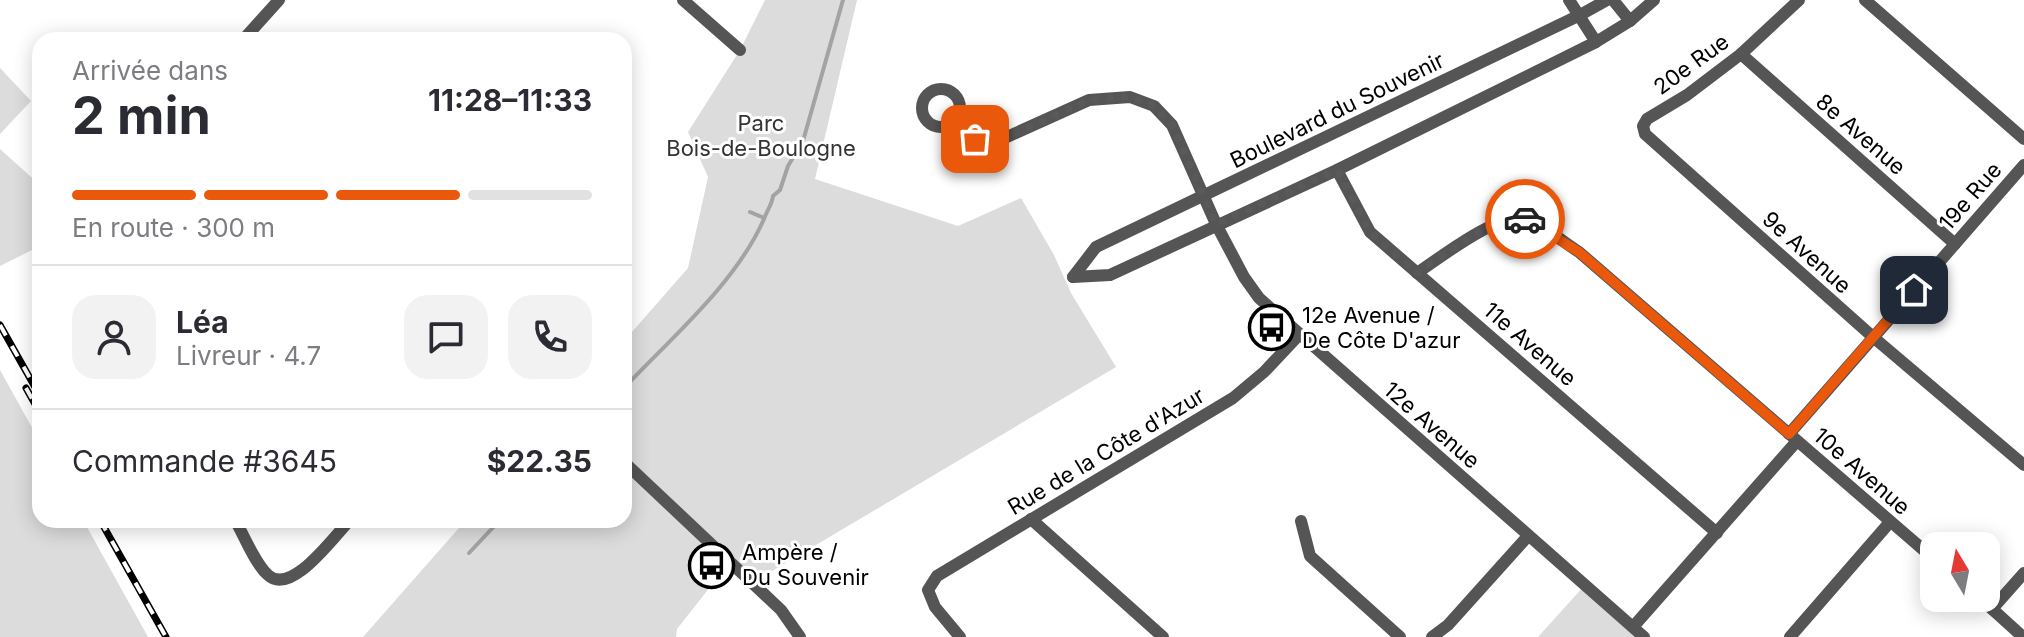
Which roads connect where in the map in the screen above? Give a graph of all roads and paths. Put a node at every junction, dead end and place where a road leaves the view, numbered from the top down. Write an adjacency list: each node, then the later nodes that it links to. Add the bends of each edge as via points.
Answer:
1 (279, 0): 10 (street)
2 (683, 0): 12 (street)
3 (1569, 0): 8 (street)
4 (1610, 0): 8 (street, Boulevard du Souvenir); 9 (street)
5 (1654, 0): 9 (street, Boulevard du Souvenir)
6 (1799, 0): 13 (street, 20e Rue)
7 (1865, 0): 16 (street)
8 (1580, 15): 11 (street); 19 (street, Boulevard du Souvenir)
9 (1630, 21): 11 (street, Boulevard du Souvenir)
10 (250, 32)
11 (1596, 42): 18 (street, Boulevard du Souvenir)
12 (740, 50)
13 (1741, 54): 15 (street, 20e Rue); 21 (street, 8e Avenue)
14 (955, 122): 19 (street, 12e Avenue, via 975,139 998,141 1089,100 1130,97 1154,106 1172,125)
15 (1643, 126): 24 (street, 9e Avenue, via 1645,134)
16 (2024, 139)
17 (2024, 165): 21 (street, 19e Rue)
18 (1337, 170): 20 (street, Boulevard du Souvenir); 22 (street, 11e Avenue, via 1370,232)
19 (1204, 196): 20 (street, 12e Avenue); 20 (street, Boulevard du Souvenir, via 1096,247 1073,277 1110,275)
20 (1216, 224): 23 (street, 12e Avenue, via 1259,298)
21 (1955, 244): 24 (street, 19e Rue)
22 (1417, 273): 25 (street, 10e Avenue, via 1493,225 1527,220 1579,252); 33 (street, 11e Avenue)
23 (1299, 335): 28 (street, Rue de la Côte d'Azur, via 1233,398); 34 (street, 12e Avenue)
24 (1873, 337): 25 (street, 19e Rue); 26 (street, 9e Avenue)
25 (1793, 437): 30 (street, 10e Avenue); 33 (street, 19e Rue)
26 (2024, 465)
27 (632, 470): 40 (street, via 781,610)
28 (1031, 519): 41 (street, Rue de la Côte d'Azur, via 937,576 928,590); 42 (street)
29 (1301, 521): 43 (street, via 1310,556)
30 (1890, 522): 35 (street, 10e Avenue); 46 (street)
31 (240, 528): 32 (street, via 266,574 276,581 300,573)
32 (342, 528)
33 (1717, 533): 39 (street, 19e Rue)
34 (1528, 536): 39 (street, 12e Avenue); 44 (street)
35 (1920, 547)
36 (2024, 573): 37 (street)
37 (2000, 600)
38 (1995, 612): 47 (street)
39 (1633, 627): 45 (street, 12e Avenue)
40 (800, 637)
41 (960, 637)
42 (1163, 637)
43 (1400, 637)
44 (1432, 637)
45 (1644, 637)
46 (1790, 637)
47 (2023, 637)

